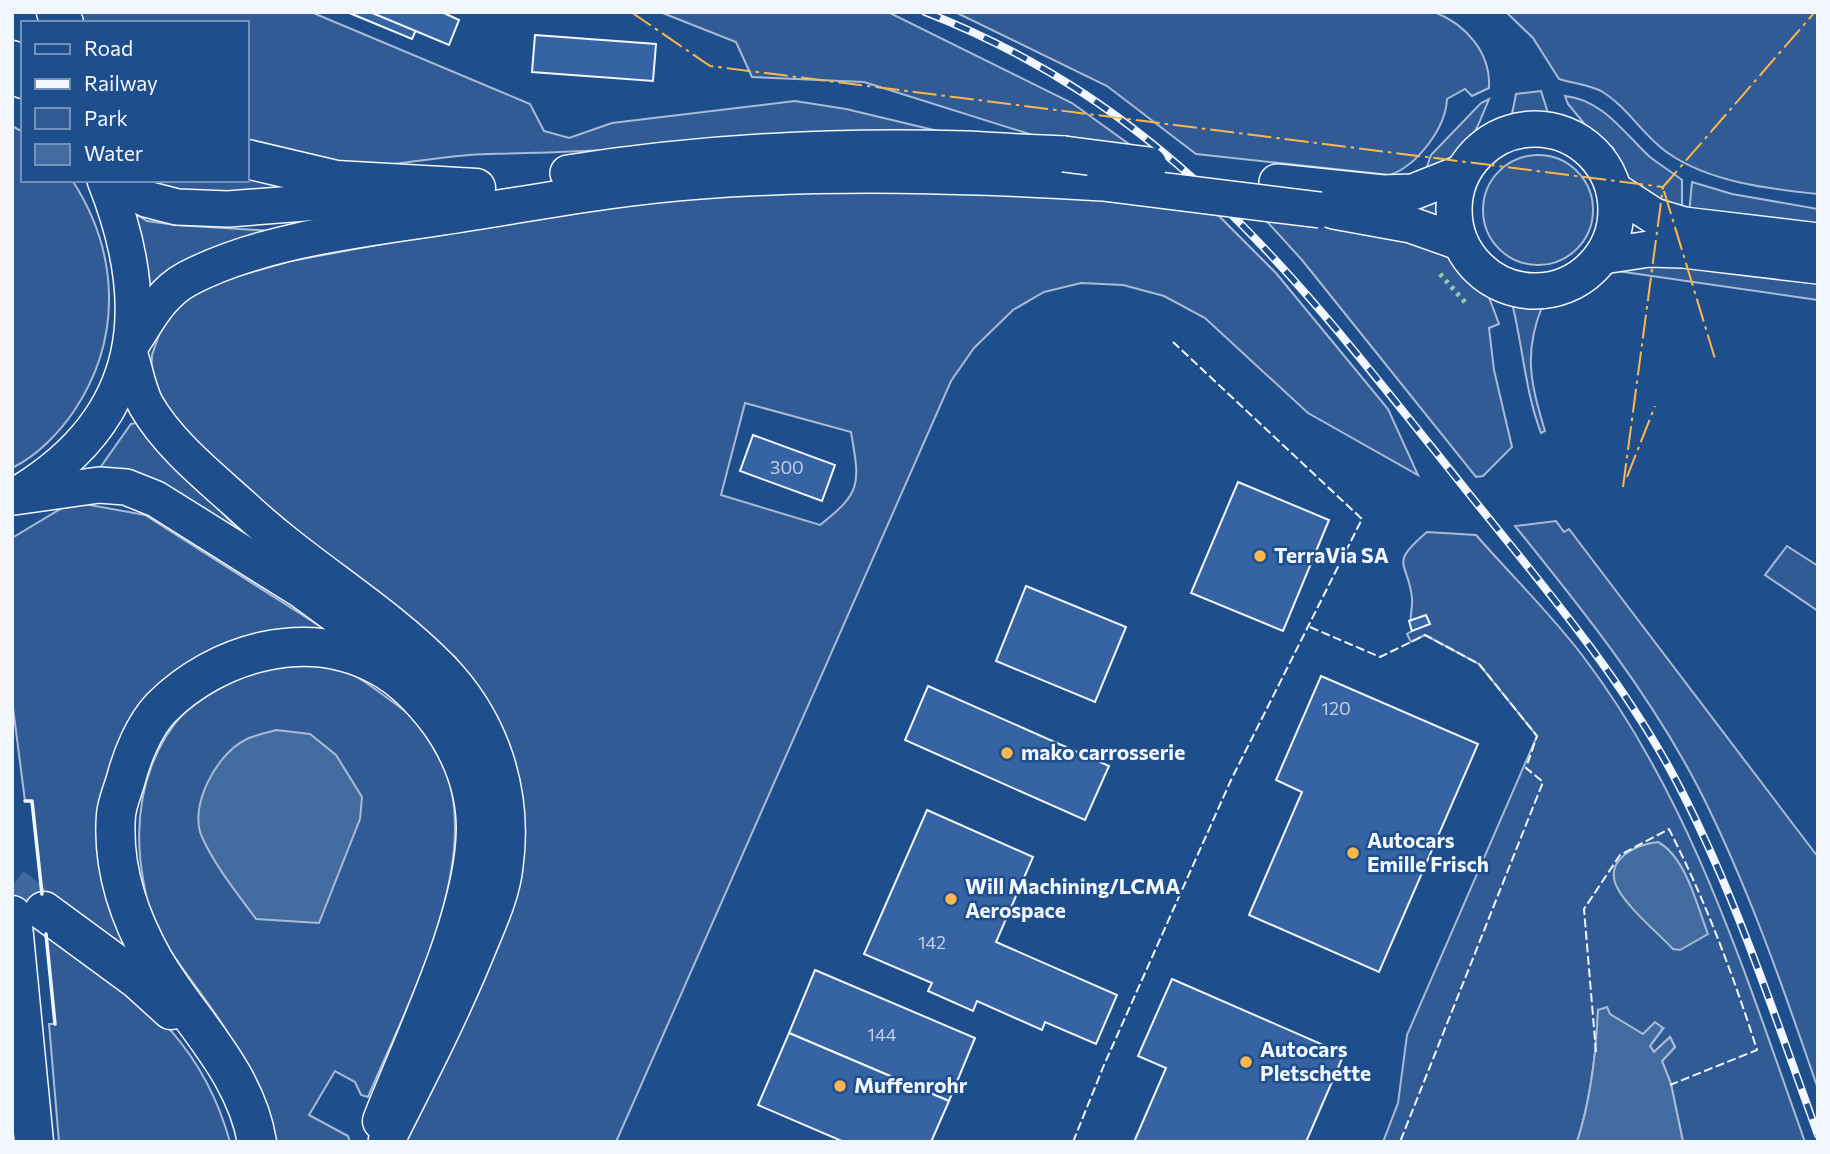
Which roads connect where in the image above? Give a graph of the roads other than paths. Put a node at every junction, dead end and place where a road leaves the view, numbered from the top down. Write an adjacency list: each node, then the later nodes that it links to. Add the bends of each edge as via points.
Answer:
1 (12, 60): 2 (highway)
2 (21, 76)
3 (248, 159): 7 (highway, via 336,180)
4 (1461, 173): 7 (main road, bridge, via 1413,192 1383,193 1063,154 953,149 740,152 653,160); 8 (main road, via 1492,139 1518,129 1545,128 1571,136 1591,150); 10 (main road, via 1453,219)
5 (106, 182): 13 (main road, via 129,256 134,299)
6 (117, 182): 7 (main road, via 146,199 177,207 228,209)
7 (476, 188)
8 (1614, 190): 9 (main road, via 1654,216 1684,225); 11 (main road, via 1617,213)
9 (1818, 241)
10 (1459, 242): 11 (main road, via 1484,274 1523,291 1569,285); 13 (main road, bridge, via 1379,217 1103,183 845,173 699,181 325,234 225,262 185,280 162,298)
11 (1603, 256): 12 (main road, via 1649,249 1683,250)
12 (1818, 266)
13 (131, 349): 14 (main road, via 113,399 88,439 54,472); 16 (main road, via 145,403 168,435 263,526 433,661 471,703 491,742 506,801 505,868 492,915 446,1025)
14 (13, 498): 16 (main road, via 99,485 126,487 156,499 301,590 425,681 471,741 492,810 493,859 462,955)
15 (28, 913): 17 (highway, via 22,997); 18 (highway, via 138,980 173,1011 226,1092)
16 (381, 1135): 19 (highway, via 470,882 476,829 471,785 456,744 420,696 380,666 333,650 289,646 218,665 159,710 132,757 116,813 118,865 131,915 155,963 213,1042 237,1086)
17 (34, 1142)
18 (245, 1142)
19 (257, 1142)

